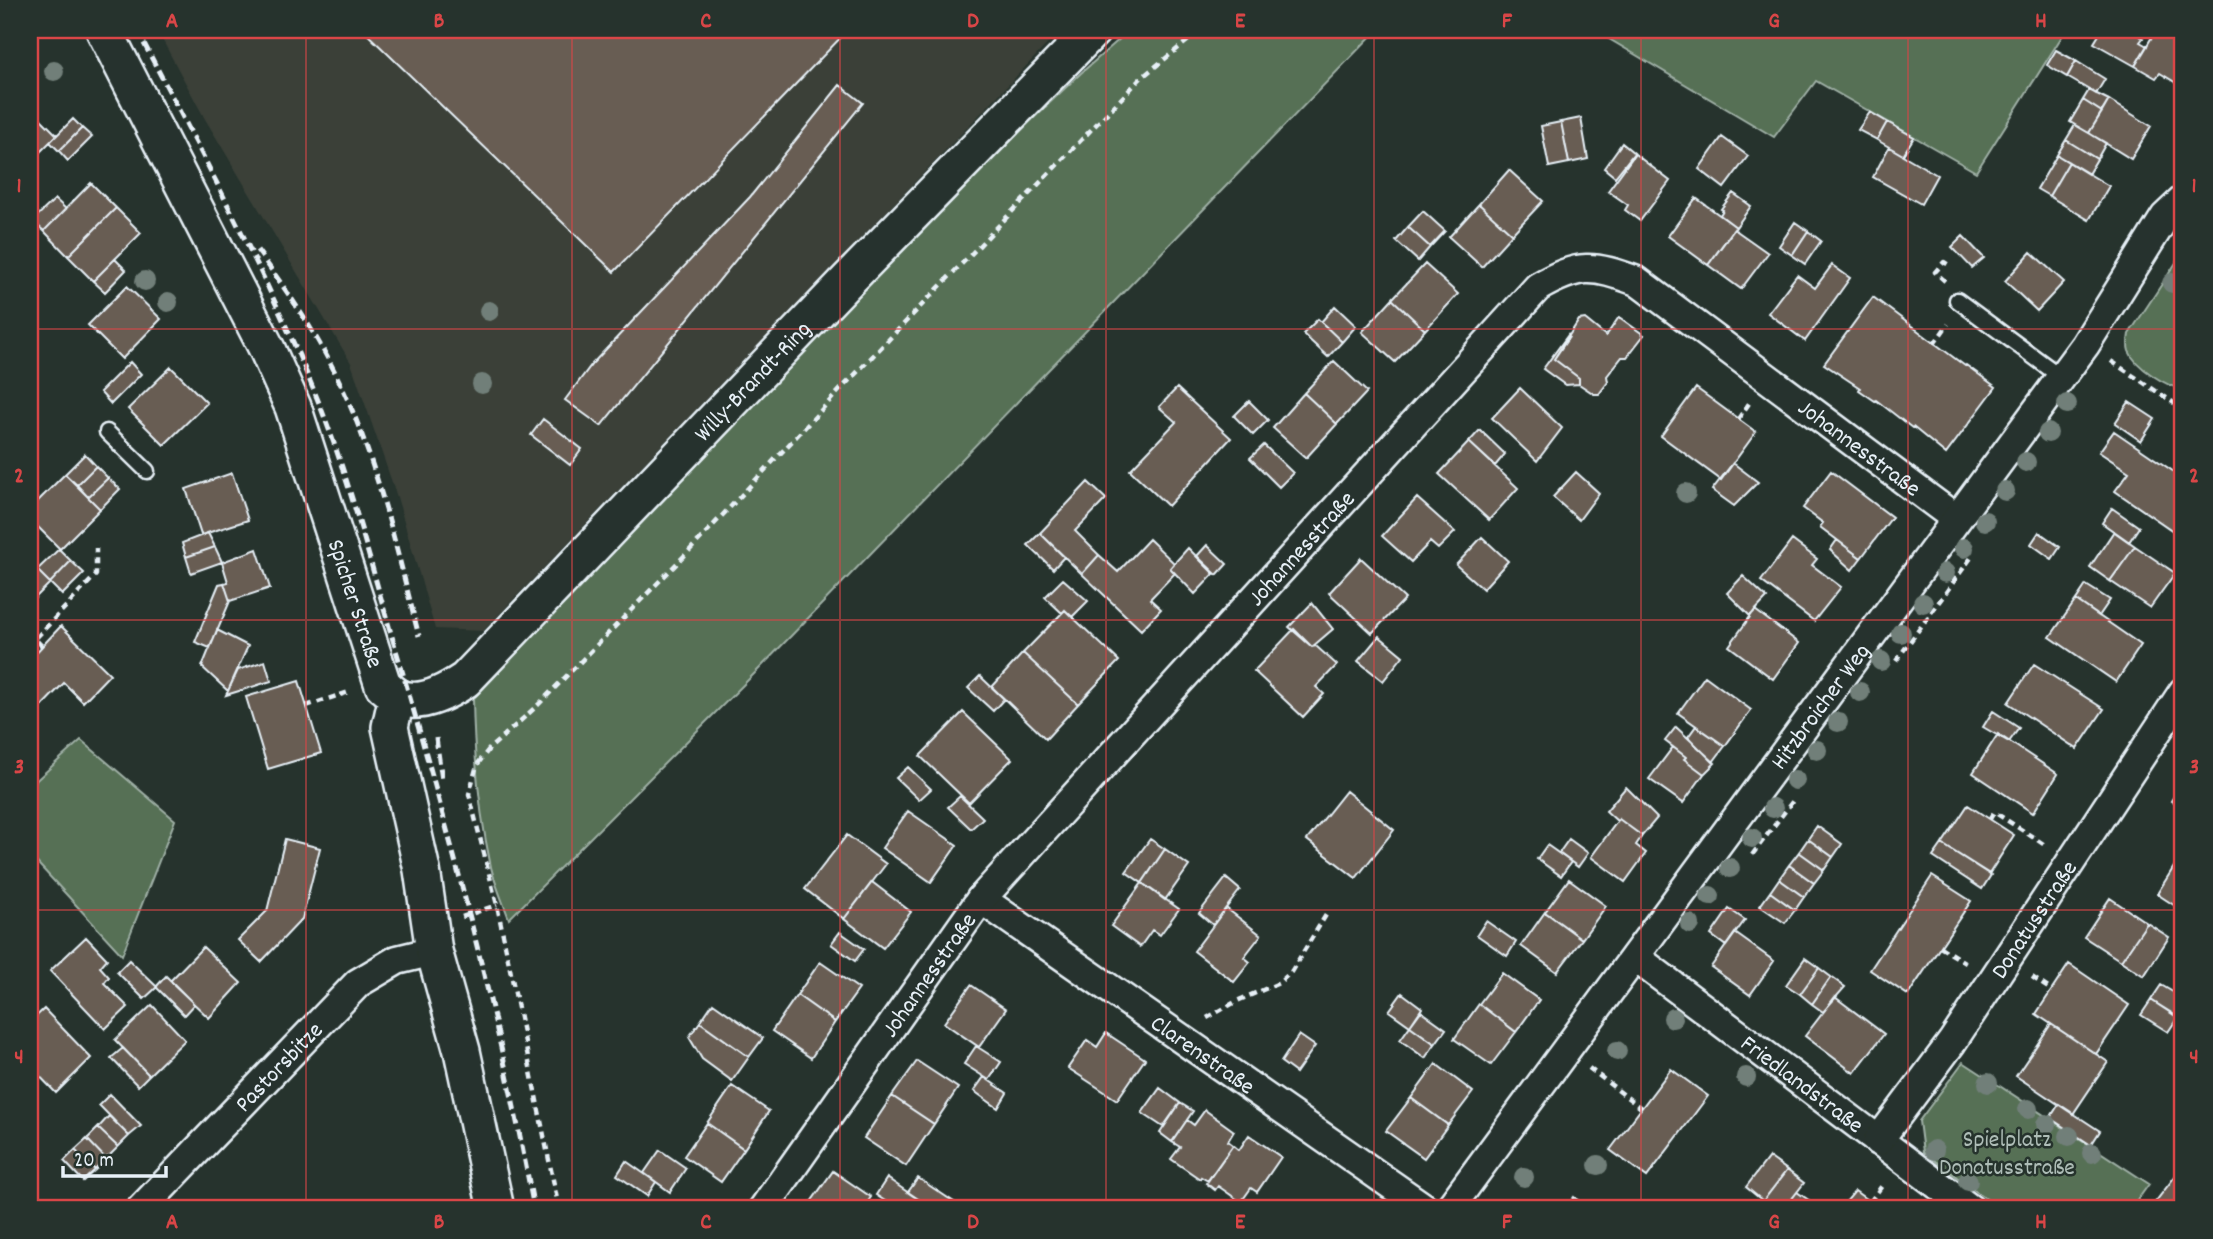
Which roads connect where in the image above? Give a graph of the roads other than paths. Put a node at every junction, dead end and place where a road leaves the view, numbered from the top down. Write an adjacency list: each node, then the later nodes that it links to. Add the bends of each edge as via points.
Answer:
1 (104, 30): 10 (street, Spicher Straße, via 276,368 320,486 377,670 383,685)
2 (1093, 30): 10 (street, Willy-Brandt-Ring, via 465,680 428,698)
3 (2183, 200): 5 (street, Hitzbroicher Weg, via 2165,217)
4 (1957, 300): 5 (lane)
5 (2061, 376): 8 (street, Hitzbroicher Weg)
6 (107, 432): 7 (lane)
7 (147, 471)
8 (1955, 518): 11 (street, Johannesstraße, via 1637,281 1582,268 1560,275 1538,287); 13 (street, Hitzbroicher Weg)
9 (2183, 692): 14 (street, Donatusstraße, via 1952,1042)
10 (397, 696): 12 (street, Spicher Straße, via 390,727 422,870)
11 (981, 899): 17 (street, Johannesstraße); 18 (street, Clarenstraße)
12 (434, 951): 15 (street, Pastorsbitze, via 397,960 358,983); 16 (street, Spicher Straße, via 462,1051)
13 (1635, 957): 14 (street, Friedlandstraße); 19 (street, Hitzbroicher Weg)
14 (1878, 1141): 20 (street, Friedlandstraße)
15 (141, 1209)
16 (496, 1209)
17 (763, 1209)
18 (1426, 1209)
19 (1449, 1209)
20 (1970, 1209)

